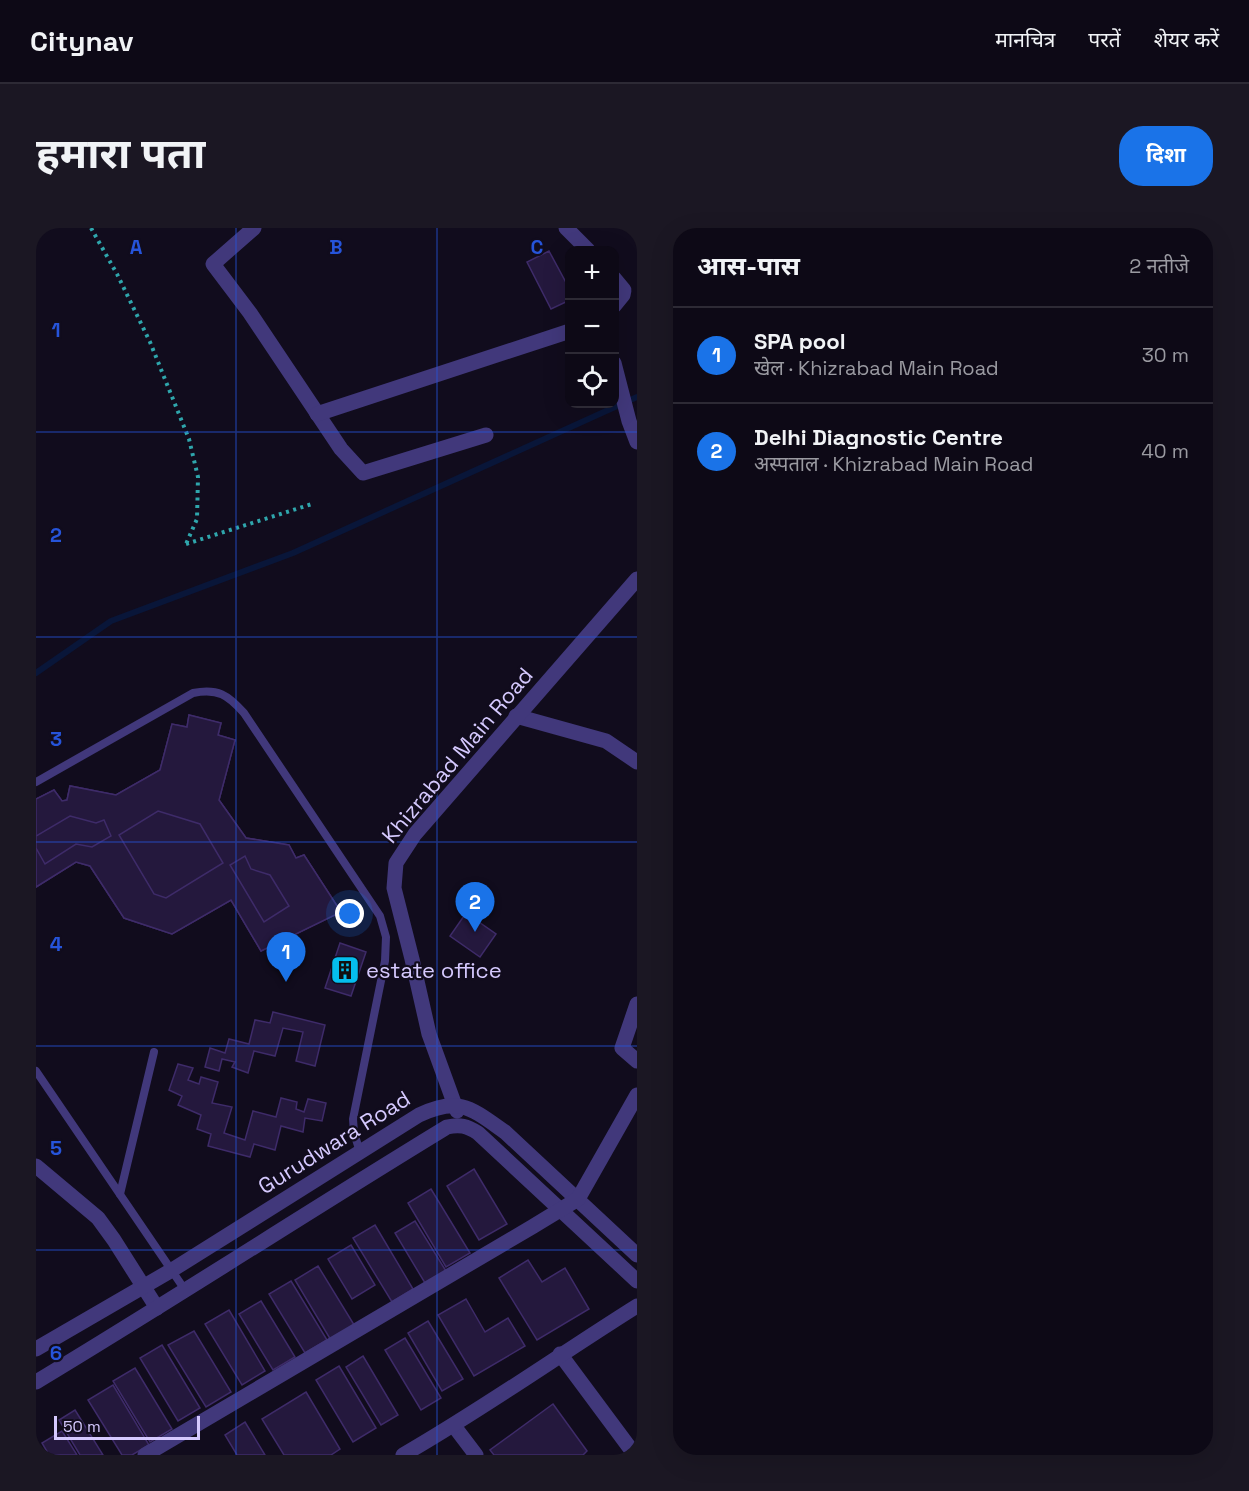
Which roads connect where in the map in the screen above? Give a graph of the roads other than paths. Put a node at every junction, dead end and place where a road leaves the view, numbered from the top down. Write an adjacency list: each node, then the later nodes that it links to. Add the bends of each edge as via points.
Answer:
1 (254, 228): 8 (street, via 213,264)
2 (566, 228): 3 (street)
3 (584, 246)
4 (619, 283): 5 (street, via 624,290)
5 (619, 300)
6 (565, 334): 8 (street)
7 (619, 380): 10 (street)
8 (317, 414): 9 (street, via 363,473)
9 (486, 435)
10 (637, 442)
11 (637, 579): 12 (street, Khizrabad Main Road)
12 (516, 716): 13 (street, via 606,741); 20 (street, Khizrabad Main Road, via 415,834 396,863 394,888 429,1034)
13 (637, 762)
14 (36, 782): 22 (lane, via 193,693 222,693 244,713 380,916 386,937 385,961 353,1119)
15 (637, 1004): 17 (street, via 622,1048)
16 (154, 1052): 24 (lane)
17 (637, 1061)
18 (36, 1071): 24 (lane)
19 (637, 1095): 25 (street)
20 (456, 1106): 21 (street, Khizrabad Main Road); 22 (street, Gurudwara Road, via 436,1107 419,1115); 25 (street, via 481,1115 505,1132)
21 (460, 1125): 26 (street, via 478,1133); 31 (street, via 447,1127)
22 (360, 1152): 28 (street, Gurudwara Road)
23 (36, 1166): 30 (street, via 98,1218)
24 (120, 1194): 28 (lane)
25 (578, 1199): 26 (street); 27 (street)
26 (560, 1209): 29 (street); 38 (street)
27 (637, 1256)
28 (172, 1270): 30 (street, Gurudwara Road); 31 (lane)
29 (637, 1281)
30 (143, 1287): 33 (street); 34 (street, Gurudwara Road)
31 (185, 1290): 33 (street)
32 (637, 1306): 35 (street)
33 (157, 1308): 36 (street)
34 (36, 1349)
35 (560, 1354): 37 (street); 41 (street)
36 (36, 1382)
37 (454, 1426): 39 (street); 40 (street)
38 (145, 1455)
39 (403, 1455)
40 (476, 1455)
41 (635, 1455)

